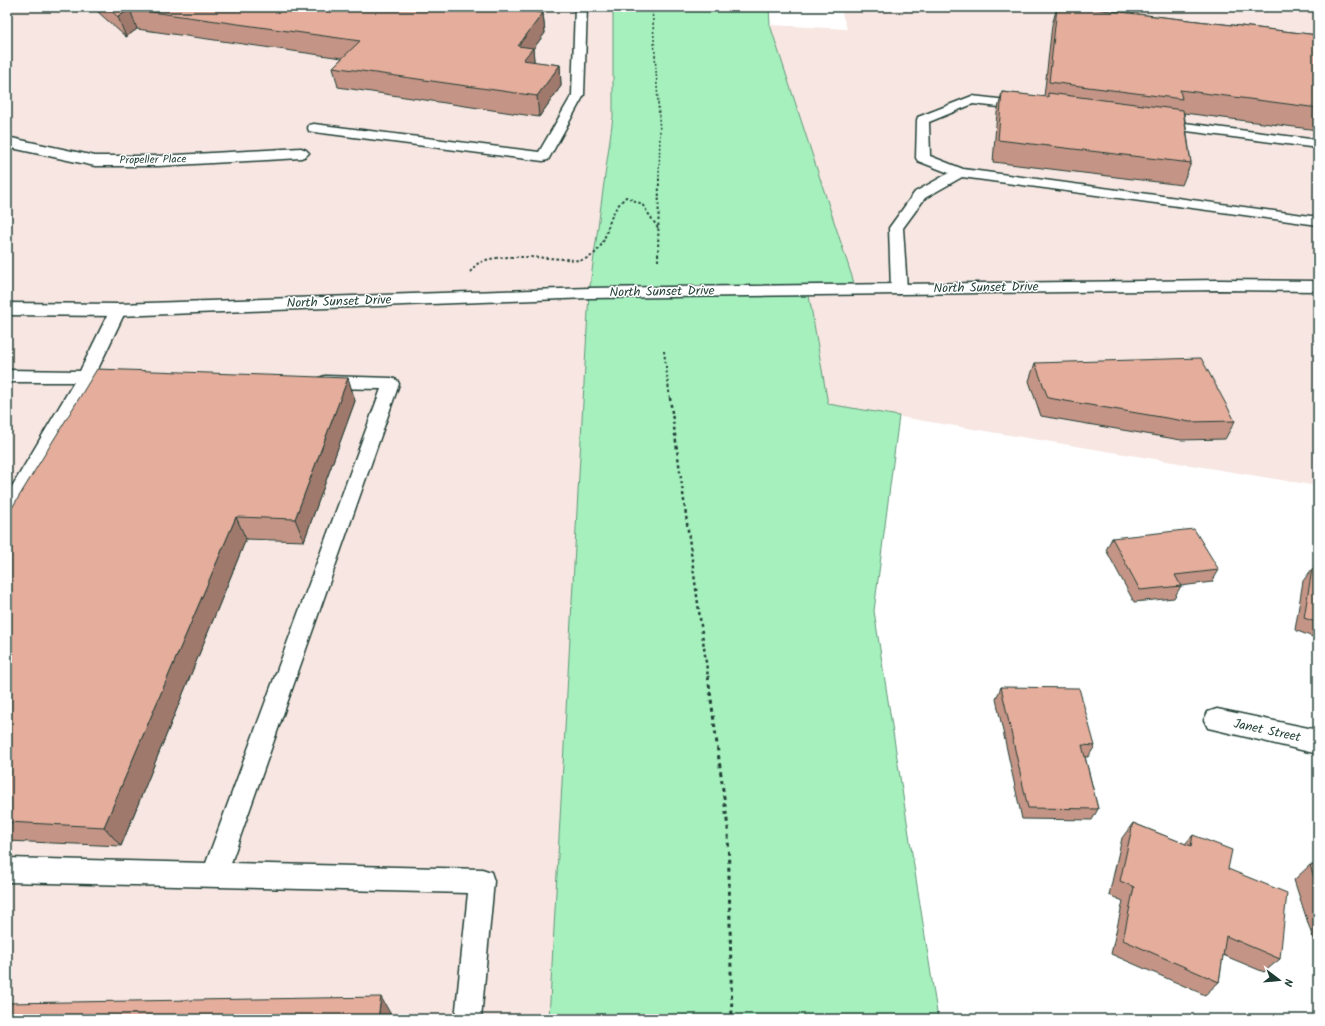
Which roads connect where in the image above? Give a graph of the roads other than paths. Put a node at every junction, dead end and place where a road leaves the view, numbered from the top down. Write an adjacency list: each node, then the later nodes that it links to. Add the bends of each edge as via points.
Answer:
1 (581, 7): 4 (lane, via 578,95 543,157)
2 (1038, 108): 8 (lane, via 972,100 924,120 923,158)
3 (1147, 122): 6 (lane)
4 (314, 128)
5 (7, 142): 7 (main road, Propeller Place, via 95,161 158,161)
6 (1318, 144)
7 (301, 153)
8 (960, 173): 9 (lane); 11 (lane, via 920,195 896,228)
9 (1318, 221)
10 (1318, 286): 11 (main road, North Sunset Drive)
11 (899, 289): 13 (main road, North Sunset Drive, via 457,297)
12 (7, 310): 13 (main road, North Sunset Drive)
13 (118, 310): 15 (lane)
14 (7, 376): 15 (lane)
15 (86, 376): 16 (lane); 18 (lane)
16 (133, 377)
17 (305, 381): 22 (lane, via 391,384)
18 (7, 511)
19 (1216, 720): 20 (main road, Janet Street)
20 (1318, 742)
21 (7, 870): 22 (lane)
22 (214, 875): 23 (lane, via 482,881)
23 (468, 1019)

